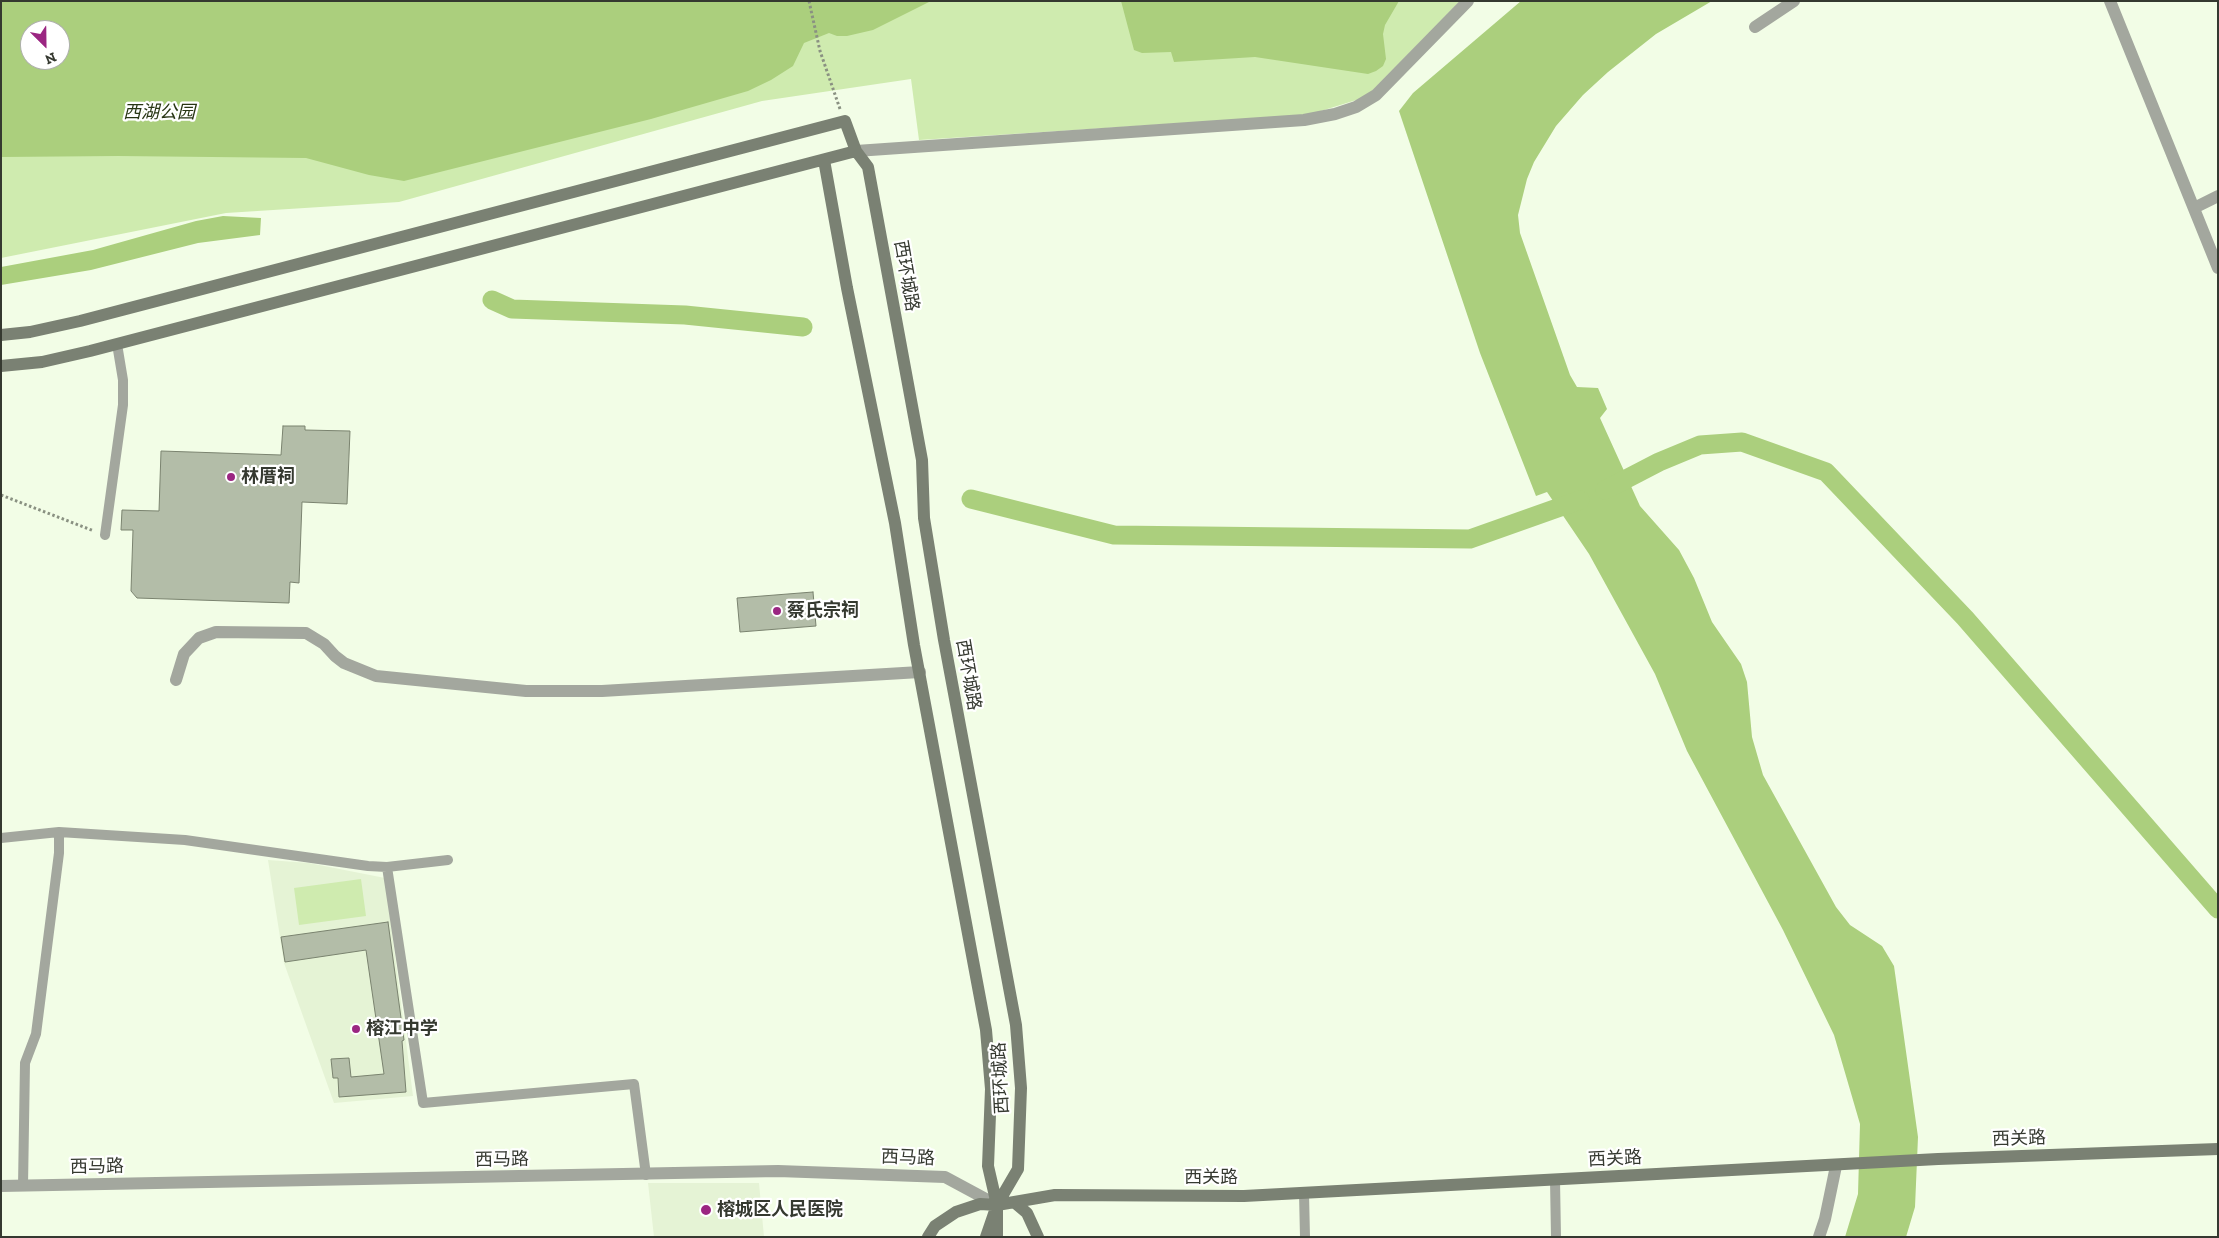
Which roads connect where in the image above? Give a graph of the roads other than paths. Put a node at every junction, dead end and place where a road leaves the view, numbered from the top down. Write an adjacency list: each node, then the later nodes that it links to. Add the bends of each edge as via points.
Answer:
1 (1468, 1): 5 (street, via 1386,87 1366,102 1334,114 1304,120)
2 (1794, 1): 4 (street)
3 (2110, 1): 8 (street)
4 (1755, 27)
5 (856, 151): 6 (main road); 10 (main road, 西环城路, via 845,122 80,321); 28 (main road, 西环城路, via 868,167 920,450 924,518 944,640 1016,1025 1021,1088 1018,1169)
6 (824, 160): 11 (main road); 14 (main road, 西环城路, via 895,523)
7 (2218, 196): 8 (street)
8 (2194, 208): 9 (street)
9 (2218, 268)
10 (1, 335)
11 (118, 344): 12 (main road, via 42,362); 13 (lane, via 123,405)
12 (1, 366)
13 (104, 535)
14 (920, 672): 15 (street, via 602,691 516,690 376,676 344,663 324,644 306,633 216,632 199,638 184,654); 28 (main road, 西环城路, via 986,1030 991,1089 988,1166)
15 (176, 680)
16 (60, 832): 17 (lane); 19 (lane, via 185,840); 25 (lane, via 36,1034 25,1063)
17 (1, 838)
18 (448, 860): 19 (lane)
19 (387, 867): 22 (lane, via 423,1103 634,1084)
20 (2218, 1148): 21 (main road, 西关路)
21 (1836, 1166): 23 (main road, 西关路); 35 (street)
22 (646, 1174): 25 (street, 西马路); 28 (street, 西马路, via 778,1171 945,1177)
23 (1555, 1180): 26 (main road, 西关路); 34 (lane)
24 (1, 1186): 25 (street, 西马路)
25 (23, 1186)
26 (1304, 1193): 27 (main road, 西关路, via 1244,1196 1054,1195); 33 (lane)
27 (1014, 1202): 28 (main road, 西关路); 32 (main road, via 1027,1213)
28 (997, 1205): 29 (main road, 西关路, via 980,1204 956,1212 935,1226); 30 (main road, 西环城路); 31 (main road, 西环城路)
29 (928, 1237)
30 (986, 1237)
31 (997, 1237)
32 (1038, 1237)
33 (1305, 1237)
34 (1556, 1237)
35 (1819, 1237)

